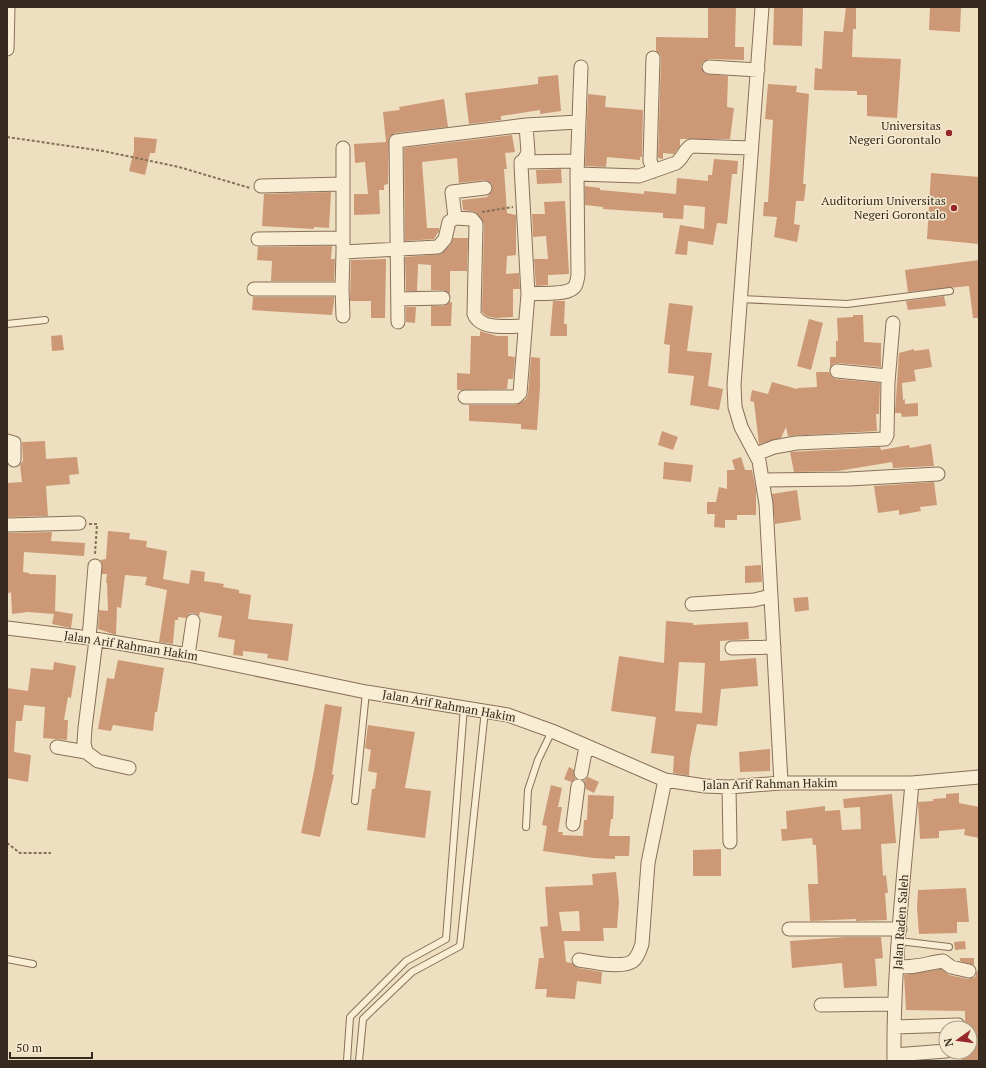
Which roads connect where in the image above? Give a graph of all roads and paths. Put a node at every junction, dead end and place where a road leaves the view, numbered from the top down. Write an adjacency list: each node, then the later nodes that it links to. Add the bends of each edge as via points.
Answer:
1 (8, 7): 3 (street)
2 (762, 7): 7 (street)
3 (7, 49)
4 (653, 58): 15 (street, via 650,161)
5 (581, 67): 8 (street)
6 (709, 67): 7 (street)
7 (758, 70): 12 (street)
8 (578, 122): 9 (street); 13 (street)
9 (526, 125): 14 (street, via 528,153); 24 (street, via 397,139)
10 (7, 137): 18 (path, via 103,151)
11 (343, 148): 17 (street)
12 (750, 148): 15 (street, via 691,146 680,160); 32 (street)
13 (577, 161): 14 (street); 16 (street)
14 (522, 162): 20 (street, via 520,184)
15 (654, 171): 16 (street, via 639,176)
16 (577, 174): 29 (street, via 576,284 573,289 566,292)
17 (343, 184): 18 (street); 22 (street)
18 (256, 187)
19 (485, 188): 21 (street, via 452,192)
20 (524, 206): 21 (path, via 479,212); 29 (street)
21 (460, 218): 24 (street, via 450,222 446,239 438,246); 38 (street, via 472,218 476,224 474,314 477,320 485,325)
22 (343, 238): 23 (street); 25 (street)
23 (258, 239)
24 (397, 249): 25 (street); 31 (street)
25 (343, 252): 27 (street)
26 (254, 289): 27 (street)
27 (342, 289): 33 (street)
28 (950, 291): 32 (lane, via 847,304)
29 (528, 294): 38 (street)
30 (443, 298): 31 (street)
31 (398, 299): 35 (street)
32 (740, 299): 43 (street, via 734,384 736,407 741,427)
33 (343, 316)
34 (45, 320): 37 (lane)
35 (398, 322)
36 (893, 322): 40 (street)
37 (7, 324)
38 (525, 326): 41 (street, via 519,395)
39 (837, 371): 40 (street)
40 (888, 376): 43 (street, via 885,439 796,442)
41 (465, 397)
42 (7, 441): 44 (street, via 14,443)
43 (756, 454): 46 (street)
44 (14, 460)
45 (938, 474): 46 (street)
46 (763, 480): 50 (street)
47 (79, 523): 48 (street); 49 (path, via 97,524)
48 (7, 525)
49 (95, 566): 54 (street)
50 (771, 596): 51 (street, via 754,600); 55 (street)
51 (692, 604)
52 (193, 621): 57 (street)
53 (7, 628): 54 (street, Jalan Arif Rahman Hakim)
54 (93, 639): 57 (street, Jalan Arif Rahman Hakim); 64 (street, via 84,743)
55 (774, 647): 56 (street); 69 (street)
56 (732, 648)
57 (188, 655): 58 (street, Jalan Arif Rahman Hakim)
58 (366, 692): 59 (street, Jalan Arif Rahman Hakim); 71 (lane)
59 (464, 707): 60 (street, Jalan Arif Rahman Hakim); 91 (lane, via 446,939 406,961 350,1017)
60 (485, 710): 61 (street, Jalan Arif Rahman Hakim, via 525,720); 92 (lane, via 460,946 412,972 362,1019)
61 (552, 731): 63 (street, Jalan Arif Rahman Hakim); 73 (lane, via 538,760 528,790)
62 (57, 747): 64 (street)
63 (586, 747): 67 (street, Jalan Arif Rahman Hakim); 72 (street)
64 (86, 752): 65 (street, via 98,761)
65 (129, 768)
66 (979, 777): 68 (street, Jalan Arif Rahman Hakim)
67 (665, 780): 70 (street, Jalan Arif Rahman Hakim); 81 (street, via 648,863 642,944 639,952 634,960 620,965)
68 (912, 783): 69 (street, Jalan Arif Rahman Hakim); 78 (street, Jalan Raden Saleh)
69 (781, 784): 70 (street, Jalan Arif Rahman Hakim)
70 (729, 787): 74 (street)
71 (355, 801)
72 (573, 824)
73 (526, 826)
74 (730, 842)
75 (7, 843): 76 (path, via 20,853)
76 (51, 853)
77 (789, 929): 78 (street)
78 (899, 935): 79 (lane); 83 (street, Jalan Raden Saleh)
79 (949, 947)
80 (7, 959): 82 (lane)
81 (579, 960)
82 (33, 964)
83 (897, 966): 84 (street, via 912,968 942,961 951,967); 85 (street, Jalan Raden Saleh)
84 (969, 971)
85 (895, 1004): 86 (street); 88 (street, Jalan Raden Saleh)
86 (821, 1005)
87 (938, 1026): 88 (street)
88 (894, 1027): 90 (street, Jalan Raden Saleh)
89 (938, 1052): 90 (street)
90 (894, 1058)
91 (347, 1061)
92 (359, 1061)

